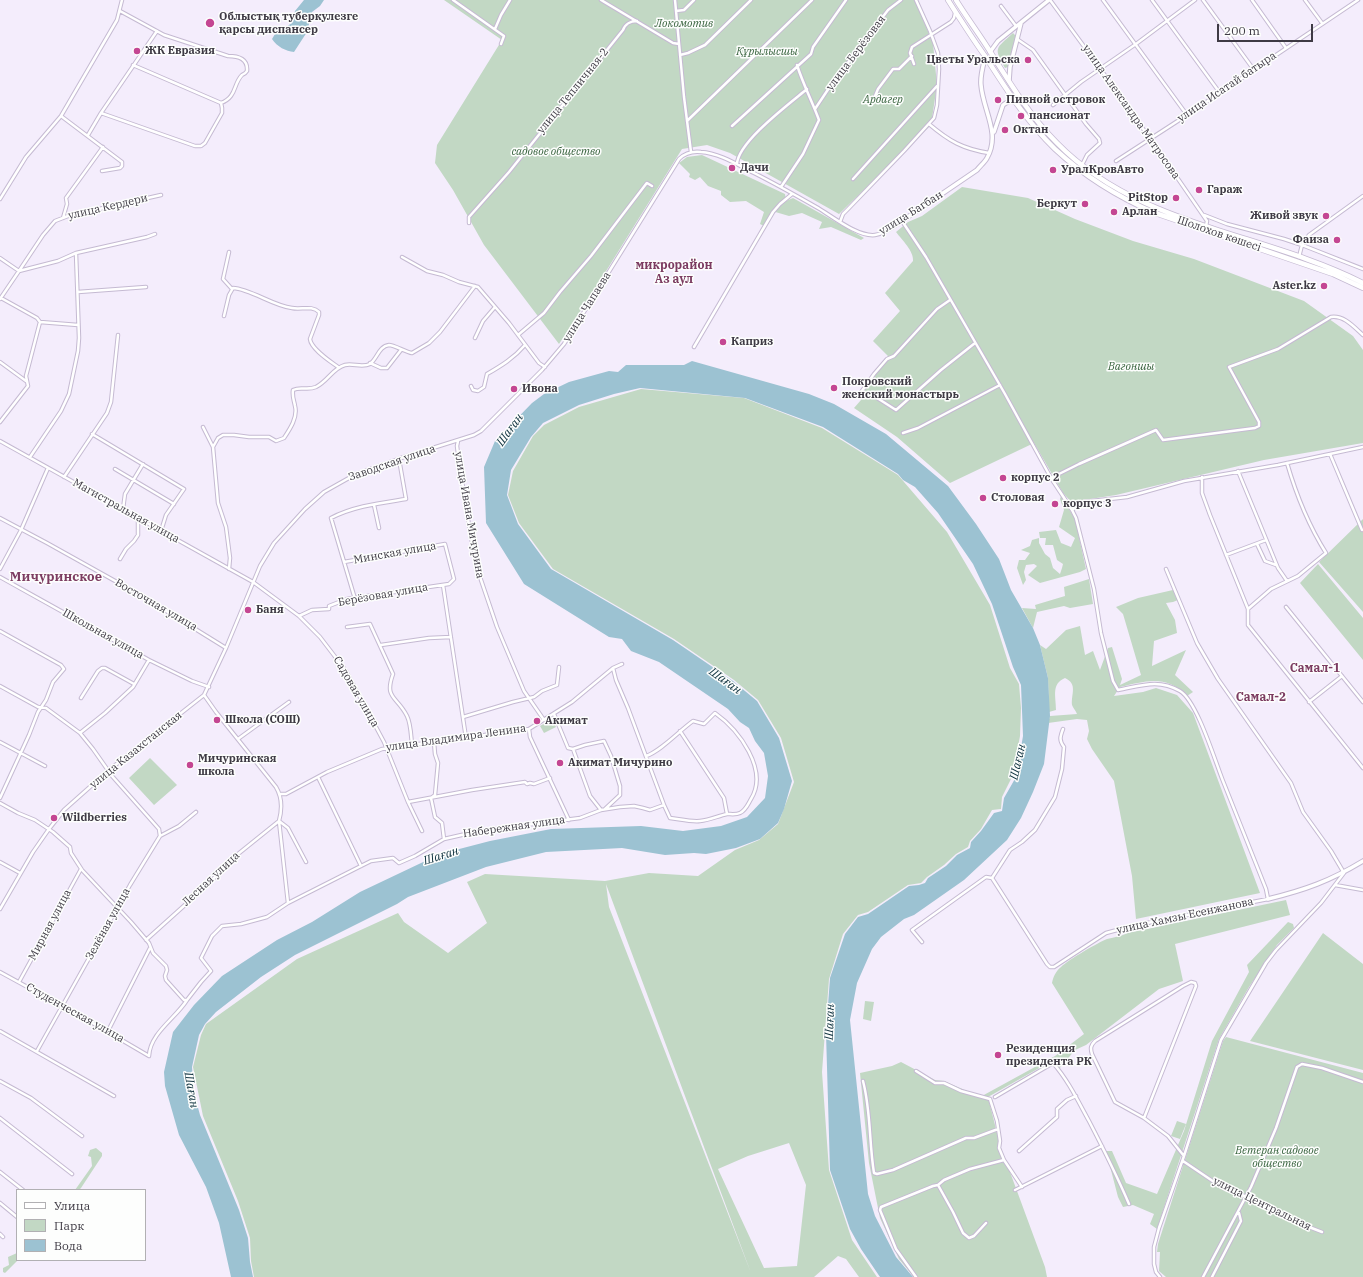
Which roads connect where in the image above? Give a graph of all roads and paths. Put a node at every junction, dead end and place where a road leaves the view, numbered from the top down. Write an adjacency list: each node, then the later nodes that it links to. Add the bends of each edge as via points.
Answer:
1 (122, 0): 24 (street)
2 (453, 0): 32 (street)
3 (510, 0): 32 (street)
4 (601, 0): 28 (street)
5 (675, 0): 25 (street)
6 (694, 0): 25 (street, via 684,10)
7 (751, 0): 41 (street, via 705,44)
8 (812, 0): 62 (street)
9 (846, 0): 46 (street, via 813,47 811,54)
10 (901, 0): 58 (street, улица Берёзовая, via 888,10)
11 (916, 0): 34 (street)
12 (948, 0): 26 (highway, Шолохов көшесі)
13 (956, 0): 40 (highway)
14 (1050, 0): 29 (street); 47 (street, улица Александра Матросова)
15 (1103, 0): 38 (street)
16 (1152, 0): 27 (street)
17 (1194, 0): 27 (street)
18 (1203, 0): 48 (street)
19 (1252, 0): 39 (street)
20 (1305, 0): 30 (street)
21 (1358, 0): 22 (street, улица Исатай батыра)
22 (1353, 2): 30 (street, улица Исатай батыра)
23 (1001, 6): 31 (street)
24 (120, 11): 33 (street); 61 (street)
25 (676, 11): 37 (street)
26 (955, 11): 34 (street, via 951,22); 43 (highway, Шолохов көшесі)
27 (1167, 20): 38 (street); 52 (street)
28 (637, 21): 37 (street, via 673,43); 86 (street, улица Тепличная-2, via 624,26 509,172 469,217)
29 (1022, 22): 31 (street); 35 (street)
30 (1322, 24): 39 (street, улица Исатай батыра)
31 (1016, 26): 40 (street, via 998,41)
32 (495, 29): 36 (street, via 504,36)
33 (157, 31): 45 (street); 56 (street, via 183,42 245,61 247,71 227,101)
34 (931, 34): 42 (street, via 912,47); 50 (street, via 938,53)
35 (1017, 38): 49 (street); 53 (street, via 1033,50)
36 (501, 44)
37 (679, 44): 41 (street)
38 (1136, 44): 47 (street); 60 (street)
39 (1286, 48): 48 (street, улица Исатай батыра)
40 (990, 52): 43 (highway); 49 (highway, Шолохов көшесі)
41 (680, 55): 62 (street)
42 (912, 56): 44 (street); 54 (street, via 899,69 892,69)
43 (985, 58): 55 (highway, Шолохов көшесі); 65 (street, улица Багбан, via 981,85)
44 (914, 64)
45 (133, 65): 56 (street); 59 (street)
46 (797, 65): 51 (street); 64 (street)
47 (1101, 69): 53 (street); 67 (street, улица Александра Матросова)
48 (1254, 70): 52 (street, улица Исатай батыра)
49 (1009, 82): 73 (highway, Шолохов көшесі, via 1042,127)
50 (938, 85): 63 (street, via 937,105 934,118); 75 (street)
51 (807, 89): 58 (street); 72 (street, via 753,136 742,148)
52 (1220, 93): 60 (street, улица Исатай батыра)
53 (1065, 95): 57 (street); 73 (street, via 1099,138 1100,143 1087,155)
54 (873, 101)
55 (1016, 102): 65 (street, via 1010,101 1003,105); 94 (highway, Шолохов көшесі, via 1044,138 1088,176 1117,195 1155,213)
56 (221, 103): 59 (street, via 222,113 201,146)
57 (1053, 105)
58 (815, 110): 77 (street, via 818,124)
59 (101, 113): 66 (street)
60 (1187, 115): 67 (street, улица Исатай батыра)
61 (61, 116): 66 (street); 81 (street, via 26,157)
62 (687, 121): 69 (street)
63 (929, 124): 70 (street, via 951,141 976,151); 85 (street, via 843,214)
64 (732, 126)
65 (993, 133): 70 (street, улица Багбан)
66 (88, 135): 68 (street)
67 (1150, 139): 71 (street, улица Исатай батыра); 82 (street, улица Александра Матросова)
68 (103, 147): 74 (street, via 120,160 122,166); 83 (street, via 66,198)
69 (691, 152): 72 (street, улица Багбан, via 712,154); 120 (street, улица Чапаева, via 679,159 564,344)
70 (989, 153): 84 (street, улица Багбан, via 977,170)
71 (1116, 161)
72 (737, 164): 77 (street, улица Багбан)
73 (1082, 166): 87 (highway, Шолохов көшесі, via 1144,204)
74 (102, 171)
75 (853, 179)
76 (652, 186): 110 (street, via 646,184 544,313)
77 (781, 187): 78 (street, улица Багбан)
78 (793, 194): 85 (street, улица Багбан); 115 (street, via 773,212)
79 (161, 195): 83 (street, улица Кердери)
80 (1363, 196): 89 (street, via 1309,235)
81 (0, 198)
82 (1203, 215): 87 (street, улица Александра Матросова, via 1207,221); 89 (street)
83 (63, 218): 96 (street, улица Кердери, via 55,221 43,235)
84 (902, 221): 85 (street, улица Багбан, via 875,235 862,233); 104 (street)
85 (840, 222)
86 (469, 223)
87 (1206, 226): 94 (highway, Шолохов көшесі)
88 (155, 234): 91 (street)
89 (1302, 245): 94 (street); 95 (street)
90 (230, 252): 101 (street, via 223,279)
91 (76, 253): 96 (street, via 58,261); 102 (street)
92 (402, 257): 98 (street, via 427,271)
93 (0, 258): 96 (street)
94 (1298, 259): 97 (highway, Шолохов көшесі, via 1337,271); 100 (highway, Шолохов көшесі)
95 (1363, 269)
96 (19, 271): 103 (street)
97 (1363, 283)
98 (475, 286): 105 (street); 116 (street, via 429,343 412,353)
99 (146, 287): 102 (street)
100 (1363, 288)
101 (232, 289): 106 (street); 119 (street, via 236,288 291,308 317,310 319,315 310,342)
102 (78, 292): 108 (street)
103 (1, 299): 107 (street)
104 (950, 300): 113 (street); 124 (street, via 937,309 894,356 887,360)
105 (495, 307): 110 (street); 112 (street, via 483,321)
106 (224, 316)
107 (40, 322): 108 (street); 121 (street, via 26,376)
108 (78, 325): 135 (street, via 78,351 69,394 61,412)
109 (118, 334): 129 (street, via 111,402 107,414)
110 (518, 335): 114 (street)
111 (1363, 336): 143 (street, via 1342,318 1330,317 1278,349 1229,367 1259,422 1259,426 1255,428 1163,440 1156,430)
112 (475, 338)
113 (975, 343): 122 (street); 125 (street, via 896,410)
114 (525, 345): 120 (street); 123 (street, via 506,363 487,374 484,386 478,391 473,390)
115 (694, 347)
116 (401, 350): 118 (street, via 388,345 381,349); 118 (street, via 387,368)
117 (0, 362): 121 (street)
118 (370, 363): 119 (street, via 364,366 348,364)
119 (338, 367): 132 (street, via 326,381 316,387 293,390 296,414 284,438 276,440 269,437 223,435)
120 (545, 367): 131 (street, улица Чапаева, via 481,431)
121 (27, 381): 126 (street, via 28,386)
122 (1000, 385): 128 (street, via 918,428); 143 (street)
123 (471, 386)
124 (859, 395)
125 (874, 396)
126 (0, 422)
127 (203, 427): 132 (street)
128 (903, 433)
129 (92, 434): 138 (street); 142 (street)
130 (0, 441): 135 (street, Магистральная улица)
131 (458, 441): 136 (street, Заводская улица); 189 (street, улица Ивана Мичурина, via 456,446 480,578 499,632)
132 (213, 447): 163 (street, via 218,503 226,527)
133 (1363, 447): 134 (street)
134 (1330, 454): 137 (street); 154 (street)
135 (30, 458): 139 (street, Магистральная улица)
136 (399, 459): 147 (street, via 406,499); 167 (street, Заводская улица, via 346,479 315,499 274,543)
137 (1287, 463): 141 (street); 166 (street, via 1305,512 1326,553 1298,576)
138 (143, 464): 145 (street); 146 (street, via 184,489)
139 (48, 468): 142 (street, Магистральная улица); 153 (street)
140 (116, 469): 145 (street)
141 (1238, 471): 144 (street); 156 (street)
142 (64, 477): 148 (street, Магистральная улица)
143 (1051, 478): 149 (street)
144 (1202, 478): 149 (street, via 1135,495 1083,502); 158 (street, via 1202,493)
145 (134, 479): 146 (street); 148 (street, via 125,494)
146 (174, 504): 155 (street, via 166,515)
147 (374, 504): 152 (street); 160 (street, via 331,518)
148 (123, 510): 151 (street, Магистральная улица)
149 (1072, 510): 241 (street, via 1094,589 1101,633 1113,681 1118,690 1148,683 1171,687 1181,692 1192,706)
150 (0, 518): 153 (street, Восточная улица)
151 (138, 518): 155 (street, Магистральная улица); 159 (street, via 138,535)
152 (379, 528)
153 (21, 530): 162 (street); 178 (street, Восточная улица, via 142,596)
154 (1362, 530)
155 (161, 531): 163 (street, Магистральная улица)
156 (1266, 540): 157 (street); 161 (street)
157 (1256, 544): 158 (street); 161 (street, via 1265,561)
158 (1226, 556): 172 (street)
159 (120, 559)
160 (344, 562): 168 (street, Минская улица, via 445,544 454,579); 170 (street)
161 (1276, 565): 166 (street)
162 (0, 569)
163 (229, 569): 167 (street, Магистральная улица)
164 (1166, 569): 237 (street, via 1196,643 1222,685 1291,783 1303,812)
165 (0, 576): 179 (street, Школьная улица)
166 (1287, 581): 172 (street, via 1271,589)
167 (253, 582): 173 (street, Садовая улица); 178 (street, улица Казахстанская)
168 (449, 584): 169 (street, Берёзовая улица)
169 (444, 585): 170 (street, Берёзовая улица); 176 (street)
170 (355, 599): 173 (street, Берёзовая улица, via 347,599 329,606 329,609 312,610)
171 (1286, 607): 183 (street)
172 (1248, 609): 191 (street, via 1248,625)
173 (299, 616): 206 (street, Садовая улица, via 320,637 342,666)
174 (347, 627): 177 (street, via 370,624)
175 (0, 631): 193 (street, via 64,669 53,682)
176 (452, 637): 177 (street); 195 (street)
177 (381, 645): 205 (street, via 393,674 389,690 408,718)
178 (226, 648): 186 (street, улица Казахстанская)
179 (149, 660): 184 (street); 186 (street, Школьная улица)
180 (622, 664): 182 (street, улица Владимира Ленина)
181 (559, 667): 189 (street, via 557,684)
182 (613, 668): 194 (street, улица Владимира Ленина); 209 (street)
183 (1342, 676): 191 (street); 192 (street)
184 (134, 684): 188 (street, via 102,668); 200 (street)
185 (0, 686): 193 (street)
186 (209, 687): 187 (street, улица Казахстанская)
187 (204, 694): 202 (street); 212 (street, улица Казахстанская)
188 (82, 698)
189 (528, 698): 195 (street); 196 (street, улица Ивана Мичурина)
190 (288, 702): 202 (street)
191 (1309, 702): 211 (street)
192 (1363, 702)
193 (41, 707): 200 (street); 208 (street)
194 (554, 714): 196 (street, улица Владимира Ленина); 207 (street, via 568,748)
195 (463, 717): 201 (street)
196 (544, 720): 197 (street, улица Владимира Ленина)
197 (529, 729): 201 (street, улица Владимира Ленина); 214 (street, via 530,737)
198 (1063, 729): 238 (street, via 1059,737 1064,746 1062,769 1055,797 1035,830 1010,850)
199 (680, 731): 209 (street, via 654,754); 224 (street, via 724,798); 224 (street, via 693,721 704,724 715,713 734,729 748,750 754,763 757,786 748,806 739,813)
200 (80, 733): 212 (street)
201 (466, 738): 204 (street, улица Владимира Ленина)
202 (238, 739): 215 (street)
203 (0, 742): 208 (street)
204 (434, 742): 205 (street, улица Владимира Ленина); 217 (street, via 438,763 435,795)
205 (412, 745): 206 (street, улица Владимира Ленина)
206 (386, 748): 213 (street, улица Владимира Ленина); 218 (street, Садовая улица)
207 (573, 749): 221 (street, via 590,796); 222 (street, via 604,741 620,786 620,795)
208 (20, 753): 210 (street); 216 (street)
209 (646, 756): 220 (street)
210 (45, 766)
211 (1363, 768)
212 (109, 770): 227 (street, улица Казахстанская, via 64,810); 229 (street, via 159,829)
213 (318, 777): 215 (street, улица Владимира Ленина, via 286,794); 234 (street)
214 (550, 778): 217 (street, via 534,784 525,782); 225 (street)
215 (280, 794): 226 (street)
216 (0, 798)
217 (431, 798): 218 (street); 230 (street, via 435,817 442,823)
218 (408, 802): 228 (street, Садовая улица)
219 (0, 803): 227 (street, via 36,820)
220 (664, 805): 222 (street, Набережная улица, via 650,810 634,806); 224 (street, via 670,818 698,821)
221 (601, 810): 222 (street, Набережная улица); 225 (street, Набережная улица)
222 (605, 810)
223 (196, 812): 229 (street, via 179,826)
224 (727, 814)
225 (569, 820): 230 (street, Набережная улица, via 544,821)
226 (279, 821): 233 (street, via 288,828); 242 (street); 245 (street, Лесная улица, via 238,854)
227 (48, 829): 235 (street, via 70,846 71,853); 236 (street, улица Казахстанская)
228 (422, 830)
229 (160, 836): 243 (street, Зелёная улица)
230 (444, 839): 234 (street, Набережная улица, via 399,862 393,858 386,858)
231 (1363, 861): 237 (street, улица Хамзы Есенжанова)
232 (0, 862): 236 (street)
233 (306, 862)
234 (361, 866): 242 (street, Набережная улица)
235 (81, 869): 243 (street); 249 (street, Мирная улица)
236 (20, 873): 244 (street, улица Казахстанская)
237 (1344, 873): 239 (street); 241 (street, улица Хамзы Есенжанова, via 1302,891)
238 (992, 878): 241 (street, улица Хамзы Есенжанова, via 1050,967 1054,967 1106,933 1139,924); 246 (street, via 986,877 912,930)
239 (1335, 885): 240 (street); 269 (street, via 1266,963 1221,1040)
240 (1363, 890)
241 (1268, 899)
242 (288, 903): 250 (street, Набережная улица, via 267,917 222,926 212,936 201,958 211,971)
243 (118, 907): 245 (street); 251 (street, Зелёная улица)
244 (0, 909)
245 (146, 940): 247 (street)
246 (922, 942)
247 (151, 948): 250 (street, via 166,966 166,980); 253 (street)
248 (0, 972): 249 (street, Студенческая улица)
249 (19, 982): 251 (street, Студенческая улица)
250 (186, 1000): 255 (street, Набережная улица, via 159,1033)
251 (63, 1006): 253 (street, Студенческая улица); 254 (street, Зелёная улица)
252 (0, 1030): 254 (street)
253 (108, 1031): 255 (street, Студенческая улица)
254 (37, 1052): 260 (street)
255 (149, 1056)
256 (916, 1071): 265 (street, via 935,1083 944,1082 961,1091 990,1099)
257 (0, 1081): 266 (street, via 31,1098)
258 (863, 1081): 265 (street, via 874,1173 893,1170 966,1138 974,1138)
259 (1363, 1082): 278 (street, via 1322,1068 1298,1065 1276,1128)
260 (114, 1096)
261 (1076, 1096): 262 (street, via 1053,1064); 267 (street); 268 (street, via 1057,1109 1057,1117)
262 (996, 1097)
263 (0, 1118): 273 (street)
264 (1144, 1118): 264 (street, via 1115,1102 1092,1054 1091,1045 1095,1040 1183,986 1195,983); 269 (street, via 1168,1136)
265 (998, 1129): 270 (street, via 999,1148)
266 (82, 1136)
267 (1102, 1146): 275 (street); 280 (street)
268 (1019, 1151)
269 (1184, 1156): 271 (street)
270 (1004, 1160): 274 (street, via 970,1169); 275 (street)
271 (1183, 1161): 278 (street, улица Центральная, via 1223,1188); 288 (street, via 1154,1247 1154,1264)
272 (0, 1172): 276 (street)
273 (72, 1174)
274 (938, 1185): 283 (street, via 963,1233 969,1238); 287 (street, via 881,1207 880,1210 896,1249)
275 (1022, 1187): 277 (street)
276 (22, 1189)
277 (1015, 1190)
278 (1247, 1198): 281 (street); 284 (street, улица Центральная)
279 (0, 1203): 282 (street)
280 (1129, 1204)
281 (1238, 1213): 289 (street); 290 (street, via 1241,1221)
282 (16, 1216)
283 (986, 1223)
284 (1322, 1232)
285 (0, 1234): 286 (street)
286 (3, 1237)
287 (916, 1277)
288 (1160, 1277)
289 (1203, 1277)
290 (1212, 1277)

